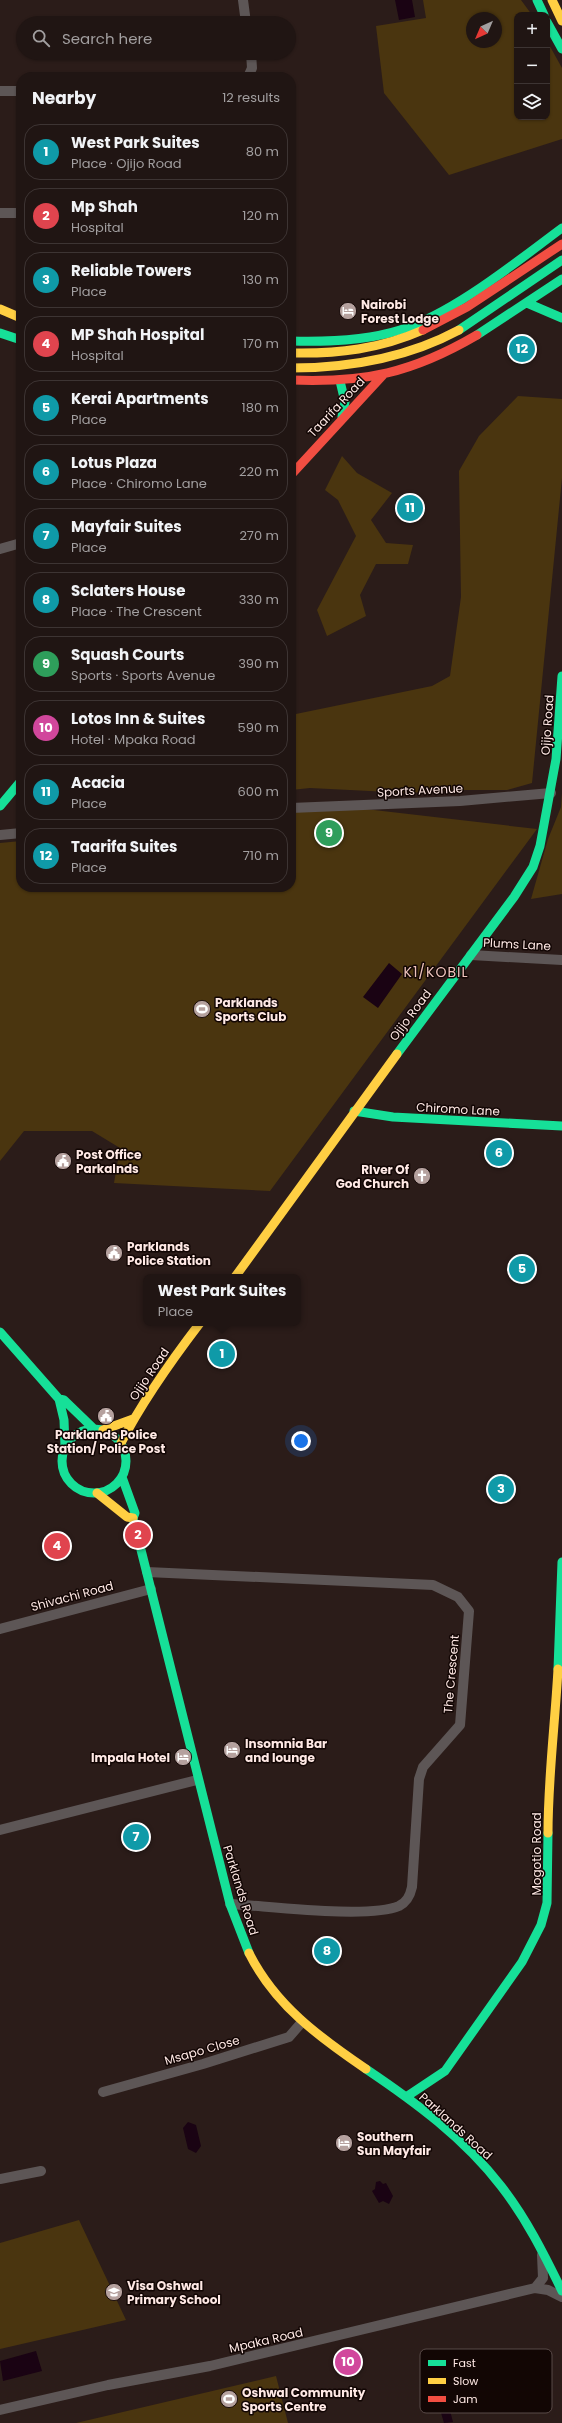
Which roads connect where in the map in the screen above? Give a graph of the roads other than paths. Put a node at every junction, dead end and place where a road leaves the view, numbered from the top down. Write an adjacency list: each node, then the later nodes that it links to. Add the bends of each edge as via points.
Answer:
1 (243, 0): 7 (street)
2 (531, 0): 5 (street)
3 (537, 0): 6 (main road)
4 (552, 0): 8 (main road)
5 (541, 12)
6 (542, 12)
7 (245, 16)
8 (562, 21)
9 (550, 28): 10 (main road)
10 (562, 50)
11 (251, 60): 12 (street)
12 (250, 72)
13 (0, 91): 14 (street)
14 (16, 91)
15 (16, 213): 16 (street)
16 (0, 214)
17 (562, 228): 27 (main road, via 460,300 416,323 389,333 339,340)
18 (562, 244): 28 (main road, via 474,304 422,333 362,351)
19 (562, 260): 29 (main road, via 465,326 424,346 365,363)
20 (562, 279): 21 (main road)
21 (528, 303): 24 (main road); 30 (main road, via 447,350)
22 (0, 309): 23 (main road)
23 (16, 316)
24 (562, 318)
25 (0, 333): 26 (main road)
26 (16, 338)
27 (296, 341)
28 (296, 354)
29 (296, 368)
30 (384, 374): 32 (main road); 33 (main road, Taarifa Road)
31 (296, 380): 32 (main road)
32 (340, 381): 33 (main road, via 345,402)
33 (342, 417): 34 (main road, Taarifa Road)
34 (296, 469)
35 (16, 544): 36 (street)
36 (0, 549)
37 (562, 676): 39 (main road, Ojijo Road)
38 (16, 787): 40 (main road)
39 (551, 793): 41 (street, Sports Avenue, via 460,801); 44 (main road, Ojijo Road, via 533,867)
40 (0, 806)
41 (296, 808)
42 (16, 833): 43 (street)
43 (0, 835)
44 (471, 955): 45 (street, Plums Lane); 46 (main road, Ojijo Road)
45 (562, 960)
46 (354, 1111): 47 (main road, Chiromo Lane, via 393,1117); 48 (main road, Ojijo Road, via 336,1140 291,1197)
47 (562, 1126)
48 (237, 1274)
49 (198, 1326): 52 (main road, Ojijo Road)
50 (0, 1332): 51 (main road)
51 (58, 1399): 53 (main road, via 64,1400); 55 (main road, via 64,1420)
52 (133, 1419): 53 (main road, Ojijo Road); 54 (main road, Ojijo Road)
53 (99, 1430): 54 (main road, via 113,1436); 55 (main road, via 82,1431 72,1437)
54 (120, 1443): 56 (main road, via 125,1454 126,1466)
55 (65, 1446): 57 (main road, via 62,1465 67,1479 78,1489)
56 (122, 1477): 57 (main road, via 115,1485); 58 (main road, Parklands Road, via 136,1513)
57 (97, 1493): 58 (main road, via 127,1517)
58 (133, 1518): 60 (main road, Parklands Road)
59 (562, 1562): 63 (main road, Mogotio Road)
60 (147, 1572): 61 (main road, Parklands Road); 66 (street, The Crescent, via 433,1585 458,1597 470,1611 460,1725 423,1767 418,1779 412,1887 408,1898 398,1906 364,1911)
61 (151, 1589): 62 (street, Shivachi Road); 64 (main road, Parklands Road)
62 (0, 1629)
63 (558, 1732): 69 (main road, Mogotio Road, via 548,1796 547,1903 541,1925 522,1962 445,2071)
64 (197, 1780): 65 (street); 66 (main road, Parklands Road)
65 (0, 1830)
66 (230, 1904): 67 (main road, Parklands Road, via 257,1969 282,2002)
67 (302, 2022): 68 (street, Msapo Close, via 288,2037); 69 (main road, Parklands Road)
68 (103, 2092)
69 (406, 2097): 72 (main road, Parklands Road, via 460,2143 501,2185)
70 (41, 2171): 71 (street)
71 (0, 2179)
72 (541, 2252): 73 (street, via 544,2274 542,2282); 74 (main road, Parklands Road)
73 (535, 2288): 74 (street, Mpaka Road); 75 (street, Mpaka Road, via 218,2364 108,2384)
74 (562, 2291)
75 (0, 2410)

